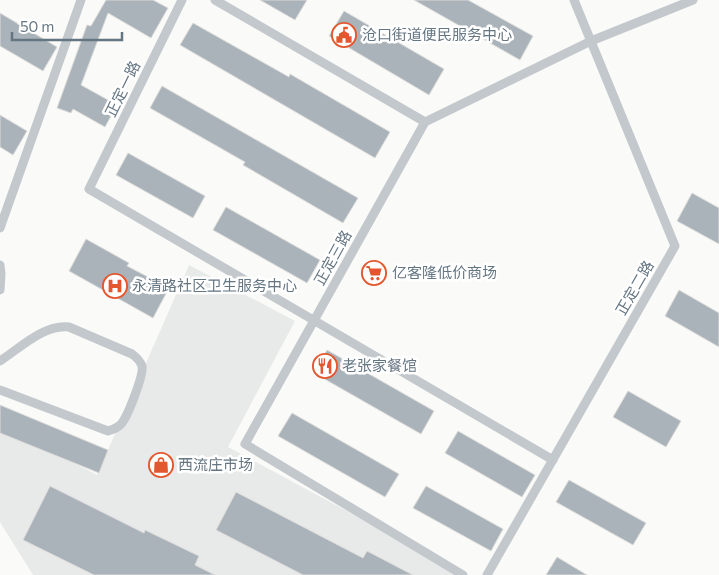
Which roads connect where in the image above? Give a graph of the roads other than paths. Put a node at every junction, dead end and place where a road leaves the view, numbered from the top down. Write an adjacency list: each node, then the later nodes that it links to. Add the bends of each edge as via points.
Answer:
1 (81, 0): 8 (lane)
2 (182, 0): 11 (lane, 正定一路, via 89,189)
3 (215, 0): 7 (lane)
4 (574, 0): 6 (lane, 正定二路)
5 (693, 0): 6 (lane)
6 (591, 41): 7 (lane); 14 (lane, 正定二路, via 675,246)
7 (425, 122): 11 (lane, 正定三路)
8 (0, 228)
9 (0, 265): 10 (lane)
10 (0, 290)
11 (314, 320): 14 (lane); 15 (lane, 正定三路, via 245,444)
12 (0, 361): 13 (lane, via 46,330 58,326 69,327 132,354 143,368 123,421 108,431)
13 (0, 390)
14 (553, 460): 16 (lane, 正定二路)
15 (463, 575)
16 (487, 575)

